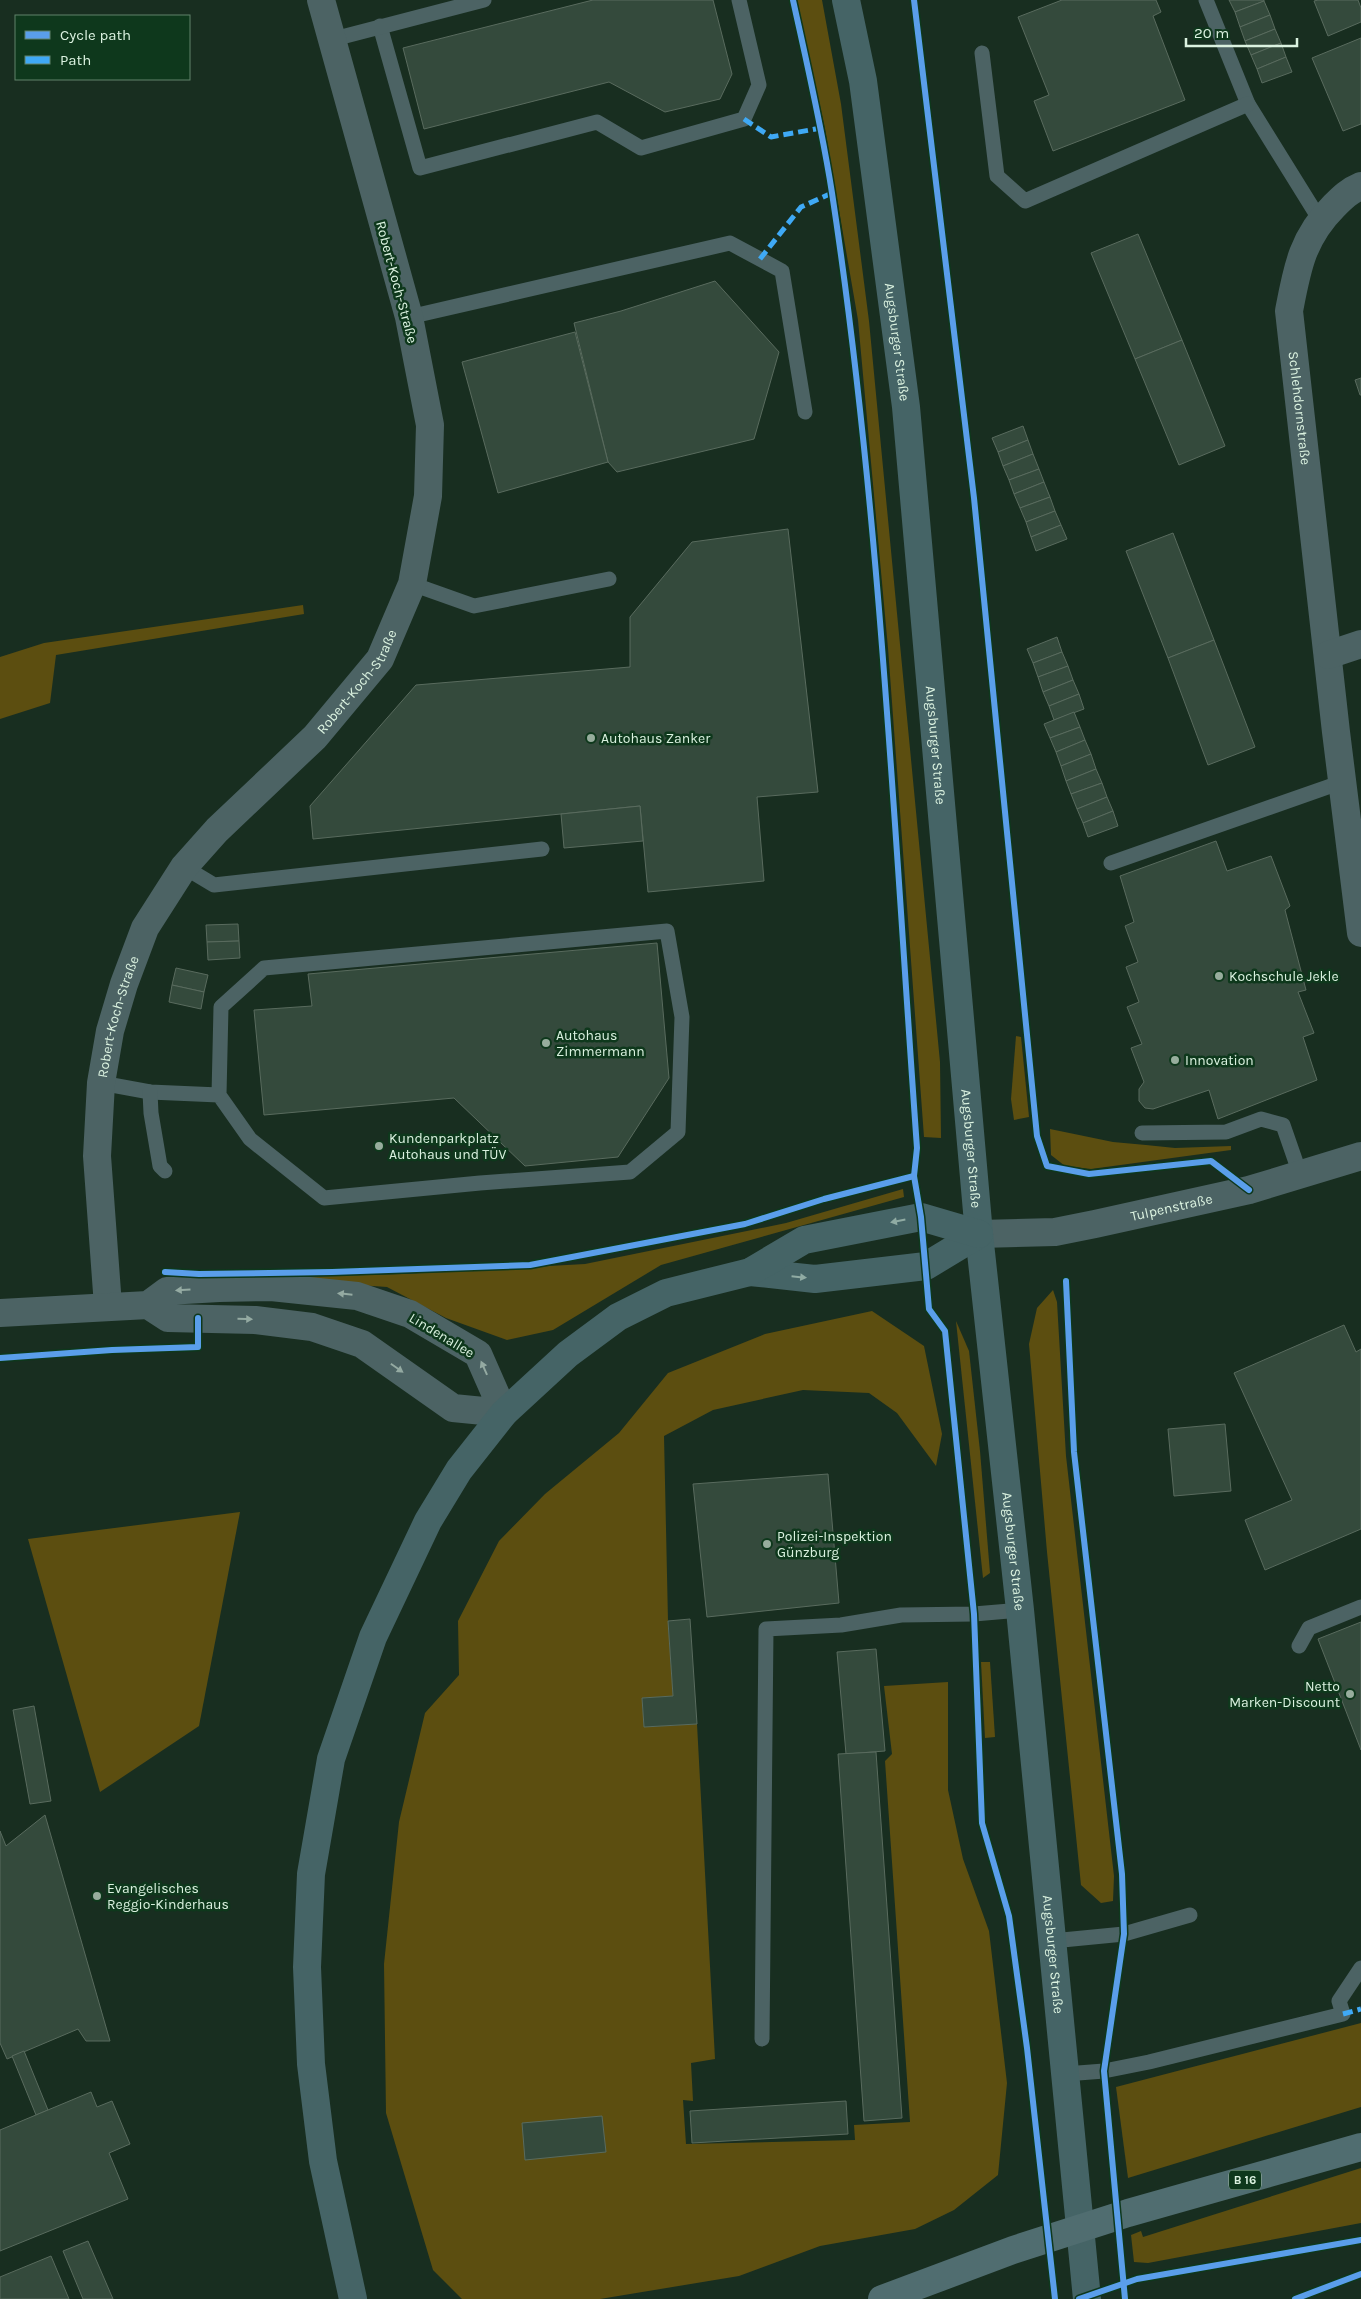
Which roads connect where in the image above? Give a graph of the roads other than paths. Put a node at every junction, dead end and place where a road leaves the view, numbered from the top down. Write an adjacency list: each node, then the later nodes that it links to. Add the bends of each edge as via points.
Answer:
1 (320, 0): 7 (street, Robert-Koch-Straße)
2 (484, 0): 6 (lane)
3 (739, 0): 6 (lane, via 759,85 744,119 642,148 597,122 420,168)
4 (846, 0): 30 (main road, Augsburger Straße, via 863,82 906,407)
5 (1206, 0): 9 (lane)
6 (380, 26): 7 (lane)
7 (330, 40): 12 (street, Robert-Koch-Straße)
8 (982, 53): 9 (lane, via 997,176 1025,201)
9 (1248, 104): 11 (lane)
10 (1361, 186): 11 (street, Schlehdornstraße, via 1349,190)
11 (1320, 220): 17 (street, Schlehdornstraße, via 1306,242 1289,311)
12 (409, 317): 13 (lane, via 730,243 782,271); 15 (street, Robert-Koch-Straße, via 430,425 428,496)
13 (805, 412)
14 (609, 579): 15 (lane, via 474,606)
15 (412, 584): 21 (street, Robert-Koch-Straße, via 380,659 315,737 217,830)
16 (1361, 644): 17 (street)
17 (1328, 656): 18 (street, Schlehdornstraße)
18 (1342, 782): 20 (lane); 22 (street, Schlehdornstraße)
19 (542, 849): 21 (lane, via 214,885)
20 (1111, 863)
21 (184, 867): 23 (street, Robert-Koch-Straße, via 145,928 113,1022)
22 (1361, 933)
23 (102, 1083): 24 (lane); 33 (street, Robert-Koch-Straße, via 97,1156)
24 (150, 1092): 25 (lane); 28 (lane, via 160,1166)
25 (219, 1095): 25 (lane, via 250,1139 324,1198 630,1172 678,1132 682,1017 666,931 264,968 221,1007)
26 (1142, 1132): 29 (lane, via 1226,1132 1261,1119 1283,1125)
27 (1361, 1156): 29 (street, Tulpenstraße)
28 (165, 1171)
29 (1300, 1174): 30 (street, Tulpenstraße, via 1249,1190 1055,1232)
30 (979, 1234): 31 (main road, one-way to 30, via 815,1279 926,1266); 31 (main road, one-way to 31, via 921,1217 804,1240); 37 (main road, Augsburger Straße)
31 (750, 1272): 35 (main road, via 666,1293 618,1317 568,1354)
32 (148, 1305): 33 (street); 35 (street, one-way to 35, via 168,1318 256,1320 312,1327 362,1344 453,1408); 35 (street, Lindenallee, one-way to 32, via 478,1354 410,1314 357,1296 271,1287 220,1288 167,1291)
33 (108, 1306): 34 (street)
34 (0, 1313)
35 (504, 1413): 45 (main road, via 459,1470 428,1521 373,1637 331,1759 311,1874 307,1968 310,2064 323,2161)
36 (1361, 1607): 38 (lane, via 1309,1628)
37 (1020, 1610): 40 (main road, Augsburger Straße); 42 (lane, via 902,1615 841,1625 766,1629)
38 (1300, 1646)
39 (1190, 1915): 40 (lane, via 1124,1934)
40 (1052, 1941): 43 (main road, Augsburger Straße)
41 (1361, 1968): 43 (lane, via 1340,2000 1343,2014 1140,2064)
42 (762, 2038)
43 (1065, 2074): 49 (main road, Augsburger Straße)
44 (1361, 2146): 48 (main road, B 16, via 1119,2216 1013,2250)
45 (344, 2262): 46 (main road); 47 (main road)
46 (353, 2299)
47 (368, 2299)
48 (882, 2299)
49 (1087, 2299)

